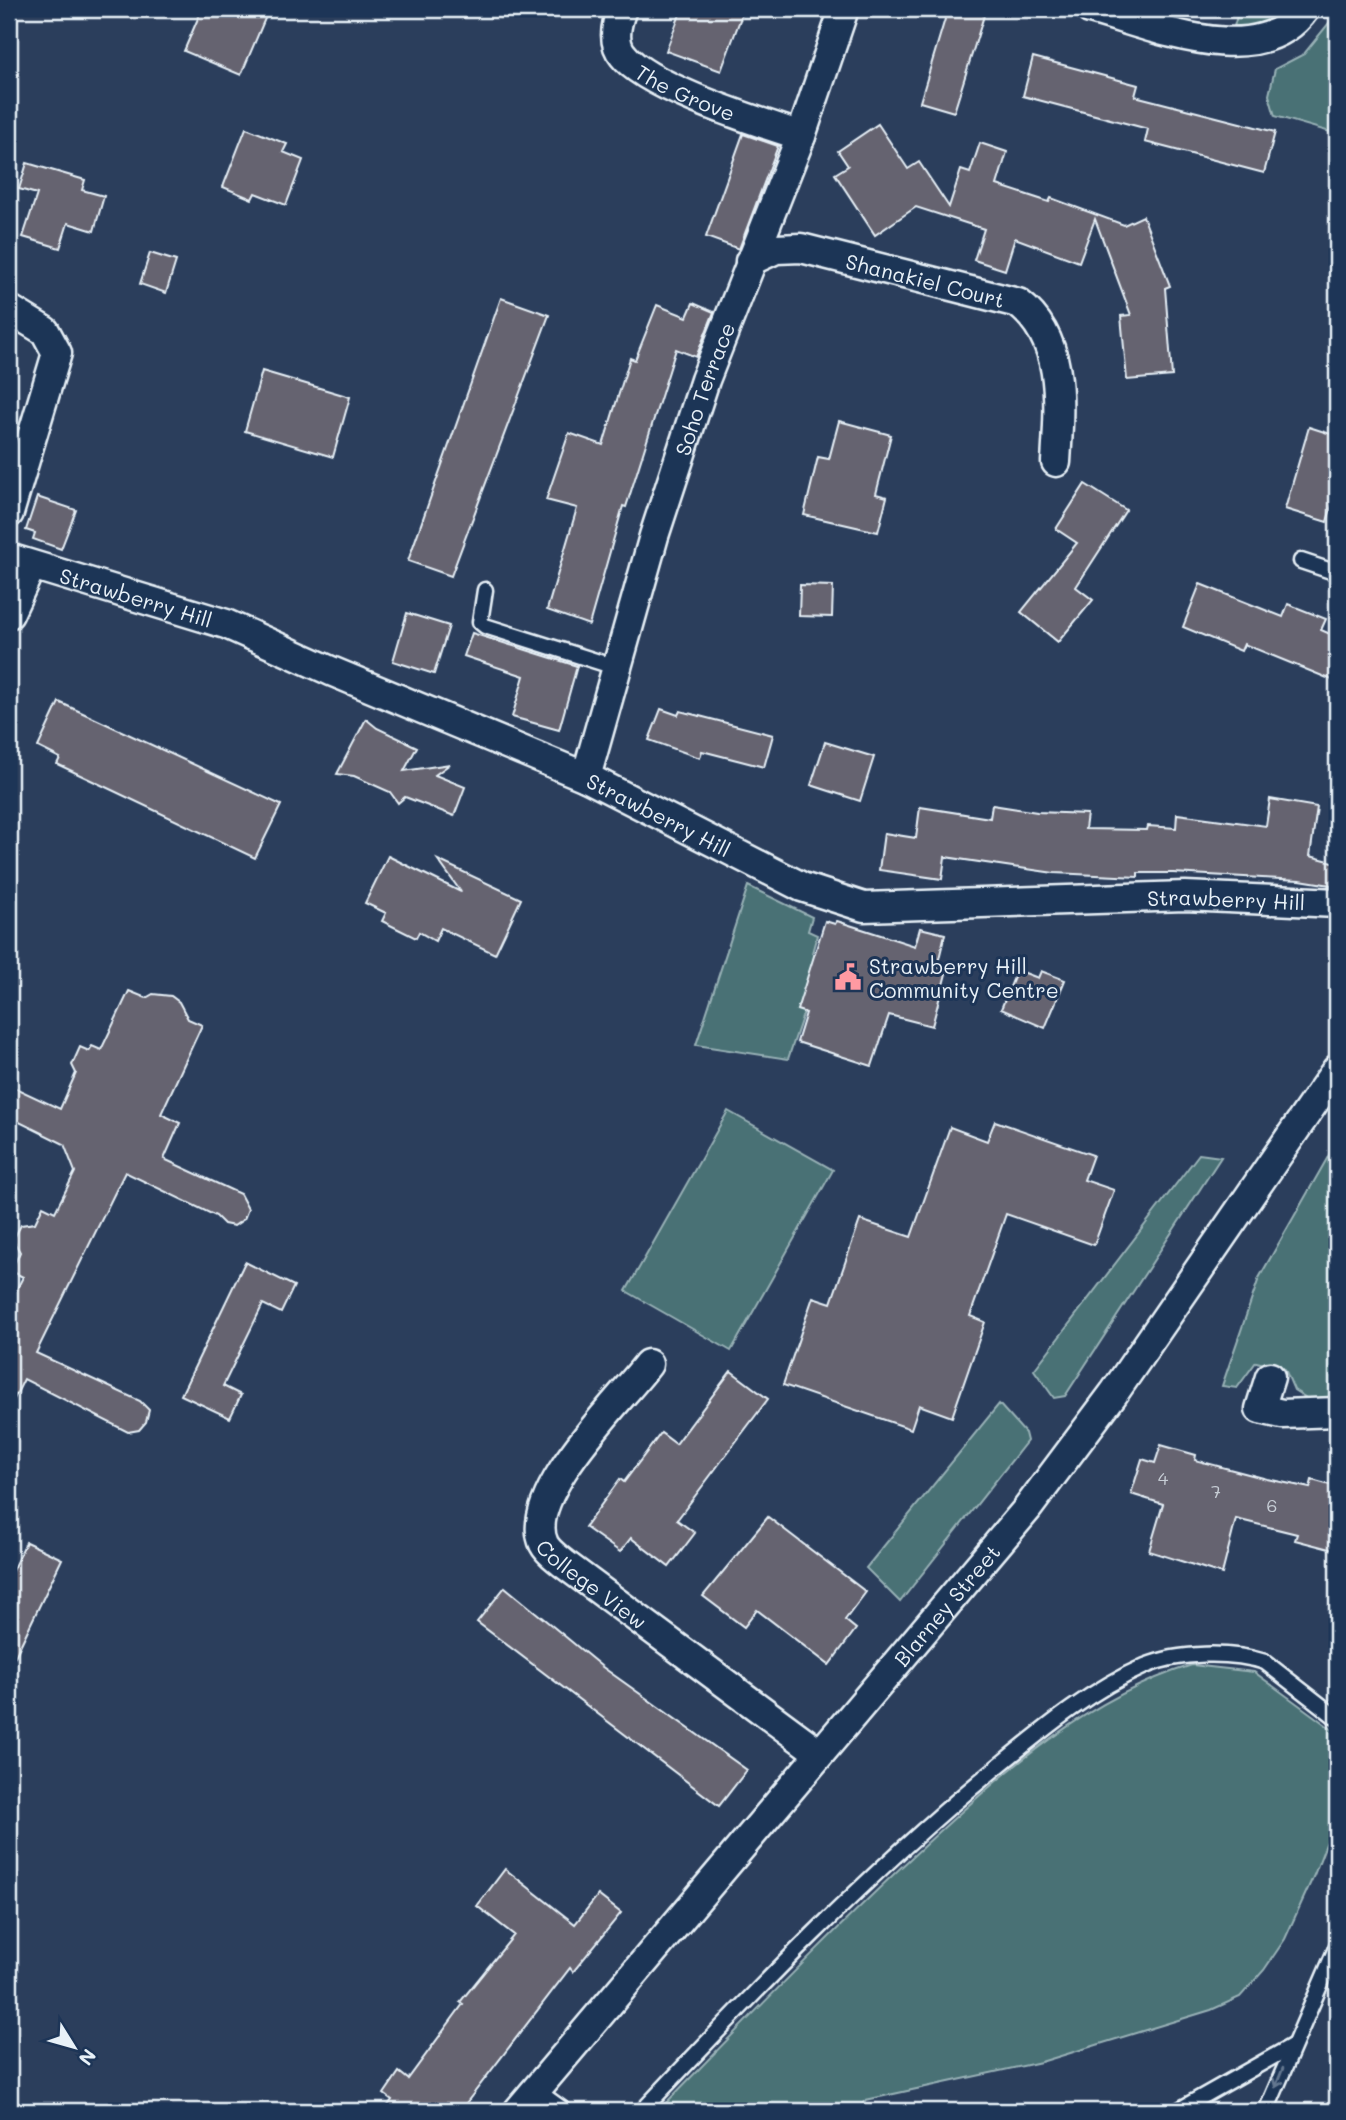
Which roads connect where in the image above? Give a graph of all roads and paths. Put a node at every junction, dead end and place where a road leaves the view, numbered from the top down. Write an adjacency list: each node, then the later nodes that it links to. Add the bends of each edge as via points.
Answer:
1 (622, 9): 5 (street, The Grove, via 615,38 622,55 638,68 745,117)
2 (844, 9): 5 (street, Soho Terrace)
3 (1090, 9): 4 (street, via 1232,43 1261,39)
4 (1305, 9)
5 (801, 136): 6 (street, Soho Terrace)
6 (750, 261): 8 (street, Shanakiel Court, via 776,249 801,247 1018,303 1032,318 1055,361 1059,408); 15 (street, Soho Terrace, via 696,406)
7 (9, 309): 9 (street, via 45,331 57,353)
8 (1056, 463)
9 (9, 513)
10 (1301, 561): 12 (lane)
11 (20, 562): 14 (street); 16 (street, Strawberry Hill, via 226,624)
12 (1337, 573)
13 (485, 590): 15 (lane, via 479,615 485,626)
14 (9, 614)
15 (618, 668): 16 (street, Soho Terrace)
16 (586, 777): 17 (street, Strawberry Hill, via 802,887 864,908 1185,896)
17 (1337, 903)
18 (1337, 1069): 23 (street, Blarney Street, via 1073,1450 981,1565)
19 (648, 1364): 23 (street, College View, via 611,1404 549,1491 540,1521 543,1543 563,1563)
20 (1270, 1377): 21 (street, via 1260,1409)
21 (1337, 1412)
22 (1337, 1718): 29 (lane, via 1265,1662 1252,1658 1172,1659 1105,1686 935,1819)
23 (818, 1752): 26 (street, Blarney Street)
24 (1337, 1946): 25 (lane)
25 (1293, 2046): 30 (lane); 31 (lane, one-way to 31)
26 (536, 2090): 27 (street, Blarney Street); 28 (lane)
27 (518, 2111)
28 (565, 2111)
29 (642, 2111)
30 (1177, 2111)
31 (1266, 2111)

